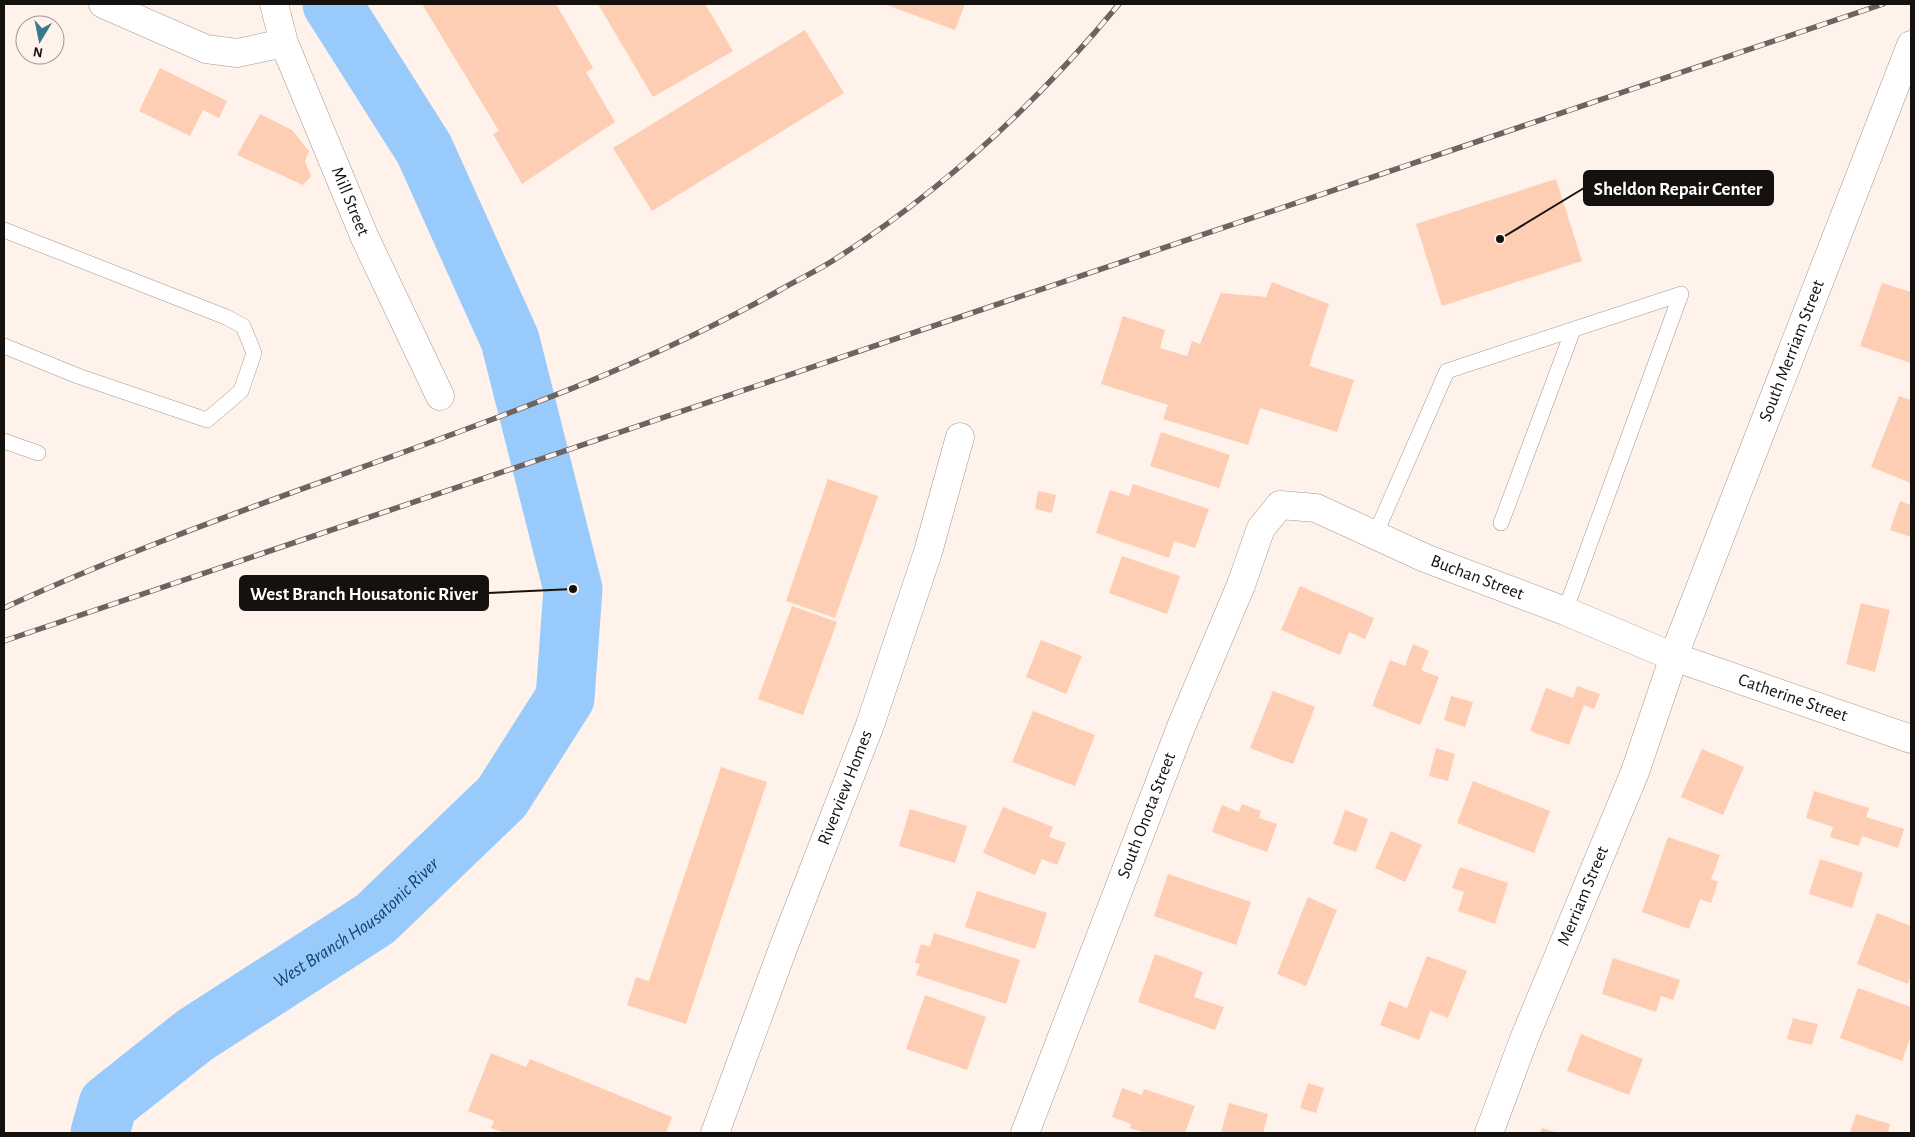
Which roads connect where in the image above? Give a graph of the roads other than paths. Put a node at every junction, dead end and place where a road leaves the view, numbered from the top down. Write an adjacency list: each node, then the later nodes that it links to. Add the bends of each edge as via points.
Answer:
1 (104, 4): 3 (street, via 206,49 237,53)
2 (274, 4): 3 (street, Mill Street)
3 (284, 43): 8 (street, Mill Street, via 365,238)
4 (1911, 45): 16 (street, South Merriam Street)
5 (4, 230): 7 (lane, via 226,317 243,326 254,353 241,391 207,420 78,376)
6 (1573, 330): 13 (lane); 14 (lane, via 1447,371); 15 (lane, via 1681,294)
7 (4, 346)
8 (440, 396)
9 (960, 437): 18 (street, Riverview Homes, via 928,552 870,725)
10 (4, 441): 11 (lane)
11 (38, 453)
12 (1280, 505): 14 (street, Buchan Street, via 1316,508); 19 (street, South Onota Street, via 1261,528)
13 (1501, 523)
14 (1375, 535): 15 (street, Buchan Street, via 1425,558)
15 (1565, 611): 16 (street, Buchan Street)
16 (1674, 657): 17 (street, Catherine Street); 20 (street, Merriam Street, via 1635,772 1524,1039)
17 (1911, 739)
18 (715, 1133)
19 (1025, 1133)
20 (1489, 1133)

